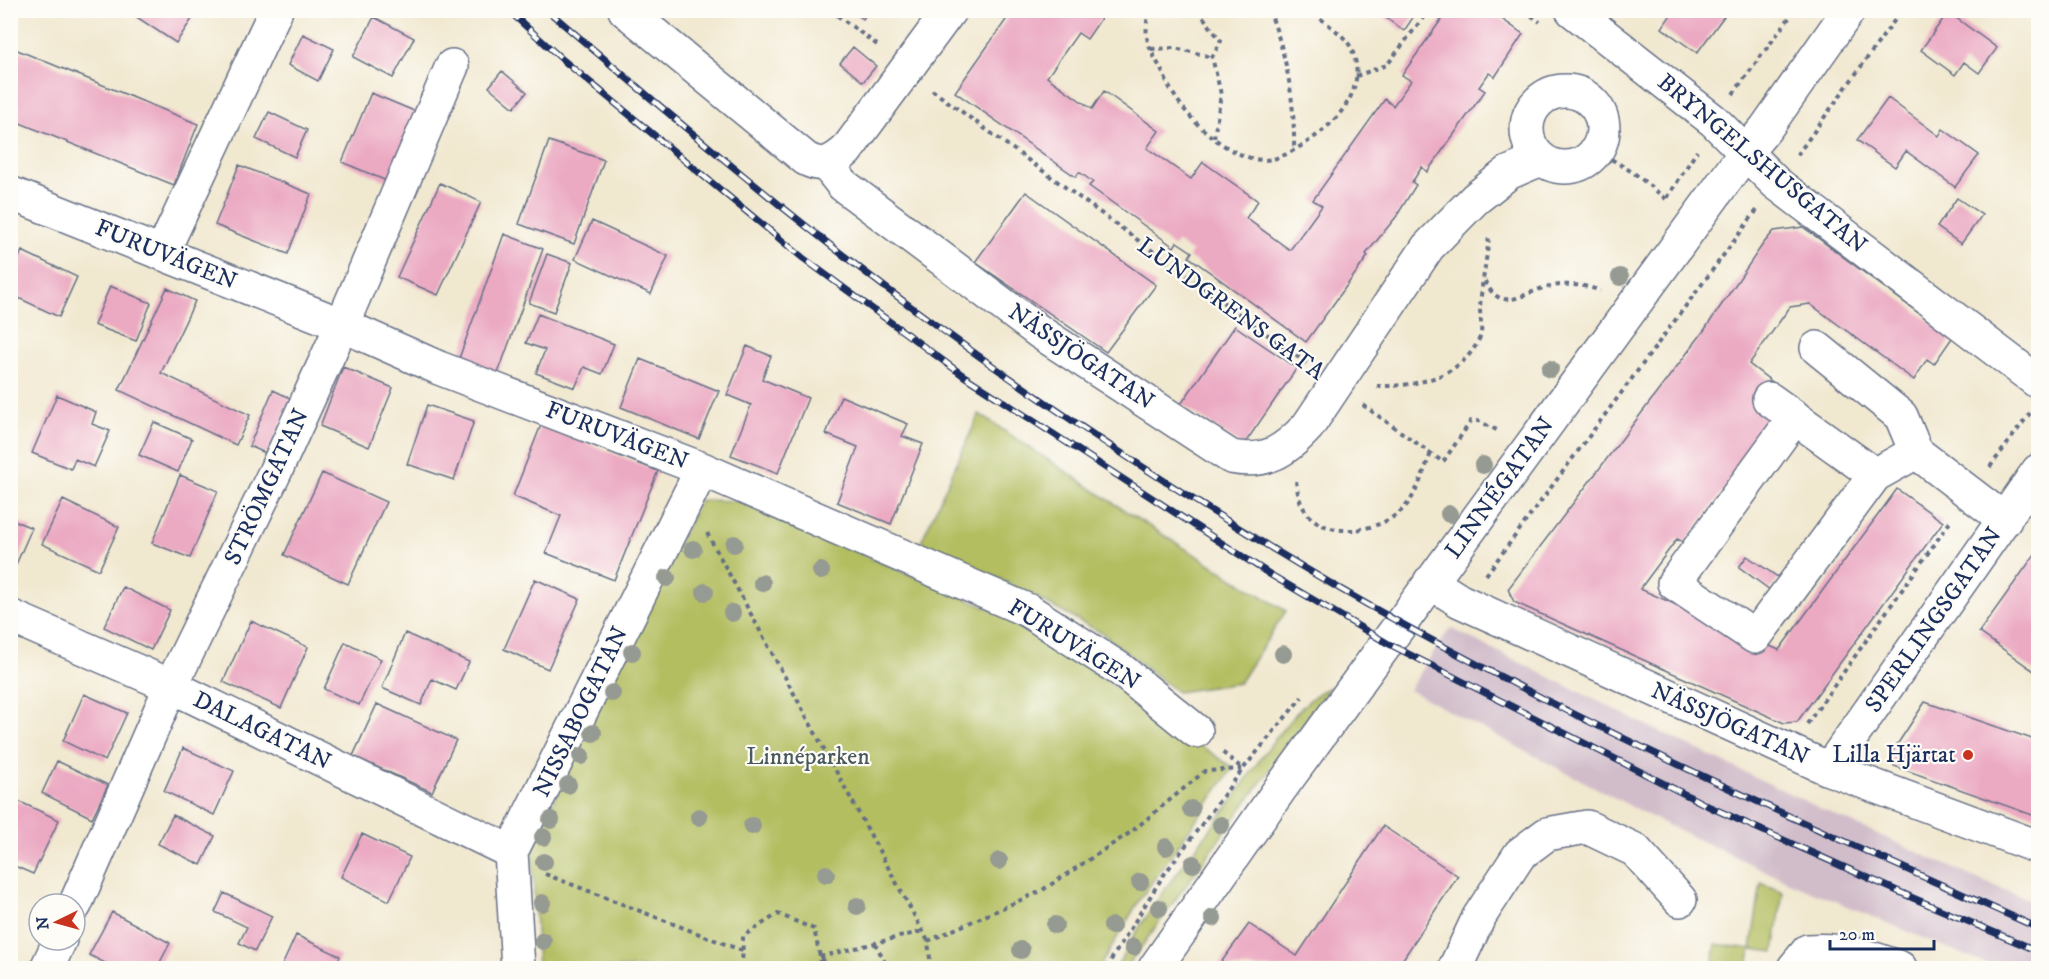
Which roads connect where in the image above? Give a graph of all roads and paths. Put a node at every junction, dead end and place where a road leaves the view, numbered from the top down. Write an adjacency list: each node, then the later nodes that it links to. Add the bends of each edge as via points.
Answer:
1 (276, 10): 28 (street)
2 (625, 10): 23 (street, via 806,159 816,165)
3 (830, 10): 16 (path, LUNDGRENS GATA, via 876,43)
4 (950, 10): 16 (street)
5 (1149, 10): 13 (path, via 1145,32)
6 (1198, 10): 14 (path, via 1221,41)
7 (1269, 10): 20 (path, via 1285,55)
8 (1309, 10): 17 (path, via 1349,45)
9 (1429, 10): 17 (path, via 1387,65)
10 (1572, 10): 21 (street, BRYNGELSHUSGATAN, via 1714,120)
11 (1849, 10): 21 (street, LINNÉGATAN)
12 (1902, 10): 25 (path)
13 (1150, 50): 14 (path, via 1176,48); 18 (path, via 1191,119)
14 (1212, 57): 18 (path, via 1221,94)
15 (452, 66): 31 (street, STRÖMGATAN)
16 (906, 71): 23 (street, via 846,151); 33 (path, LUNDGRENS GATA)
17 (1356, 76): 20 (path, via 1338,118)
18 (1214, 138): 20 (path, via 1262,160)
19 (1596, 150): 22 (street, via 1589,159 1573,166 1556,166); 22 (street, via 1603,129 1594,105 1573,92 1556,91 1541,99 1528,120 1527,137); 27 (path, via 1635,173)
20 (1294, 151)
21 (1745, 153): 25 (street, BRYNGELSHUSGATAN); 45 (street, LINNÉGATAN)
22 (1541, 159): 24 (street, LUNDGRENS GATA, via 1508,173)
23 (827, 165): 36 (street, NÄSSJÖGATAN, via 843,185 1041,333 1231,457 1249,461 1270,456)
24 (1496, 183): 29 (path, via 1490,204); 33 (street, LUNDGRENS GATA, via 1428,247)
25 (1776, 183): 34 (street, BRYNGELSHUSGATAN); 46 (path, via 1477,588)
26 (10, 193): 28 (street, FURUVÄGEN)
27 (1666, 199)
28 (162, 253): 31 (street, FURUVÄGEN)
29 (1484, 281): 30 (path, via 1495,295 1506,299 1518,300 1551,287 1590,286); 33 (path, via 1479,337 1445,374 1401,386)
30 (1600, 291)
31 (342, 326): 39 (street, FURUVÄGEN, via 439,368); 48 (street, STRÖMGATAN)
32 (1817, 348): 37 (street, via 1901,416)
33 (1334, 384): 36 (street, NÄSSJÖGATAN, via 1308,426); 38 (path)
34 (2035, 396): 42 (path)
35 (1500, 431): 38 (path, via 1471,421 1443,462)
36 (1291, 444): 38 (path, via 1301,504 1319,521 1346,531 1374,527 1402,511)
37 (1916, 452): 41 (street); 42 (street)
38 (1431, 453)
39 (702, 469): 43 (street, NISSABOGATAN); 50 (street, FURUVÄGEN, via 1029,611 1121,670)
40 (2038, 471): 44 (street, SPERLINGSGATAN)
41 (1875, 475): 41 (street, via 1782,408 1674,582 1755,637)
42 (1971, 493): 44 (street); 49 (path)
43 (688, 498): 53 (street, NISSABOGATAN); 56 (path)
44 (2005, 520): 51 (street, SPERLINGSGATAN)
45 (1430, 582): 46 (street, NÄSSJÖGATAN); 69 (street, LINNÉGATAN)
46 (1460, 601): 51 (street, NÄSSJÖGATAN)
47 (10, 616): 48 (street, DALAGATAN)
48 (171, 686): 53 (street, DALAGATAN); 54 (street, STRÖMGATAN)
49 (1806, 724)
50 (1196, 731): 57 (path, via 1243,769 1205,771 1131,832 1041,891)
51 (1829, 769): 52 (street, NÄSSJÖGATAN)
52 (2038, 847)
53 (512, 861): 59 (path); 63 (street)
54 (81, 892)
55 (1680, 900): 70 (street, via 1635,850 1597,831 1587,827 1547,834 1520,854 1479,916)
56 (923, 931): 57 (path); 58 (path)
57 (928, 941): 68 (path)
58 (875, 943): 61 (path); 67 (path)
59 (743, 951): 61 (path, via 743,936 778,914 814,929); 64 (path)
60 (55, 952): 62 (street)
61 (820, 957): 65 (path); 66 (path)
62 (47, 969)
63 (518, 969)
64 (742, 969)
65 (819, 969)
66 (832, 969)
67 (888, 969)
68 (931, 969)
69 (1155, 969)
70 (1455, 969)
71 (1794, 969): 72 (street, via 1808,951 1830,949 1874,957)
72 (1900, 969)

